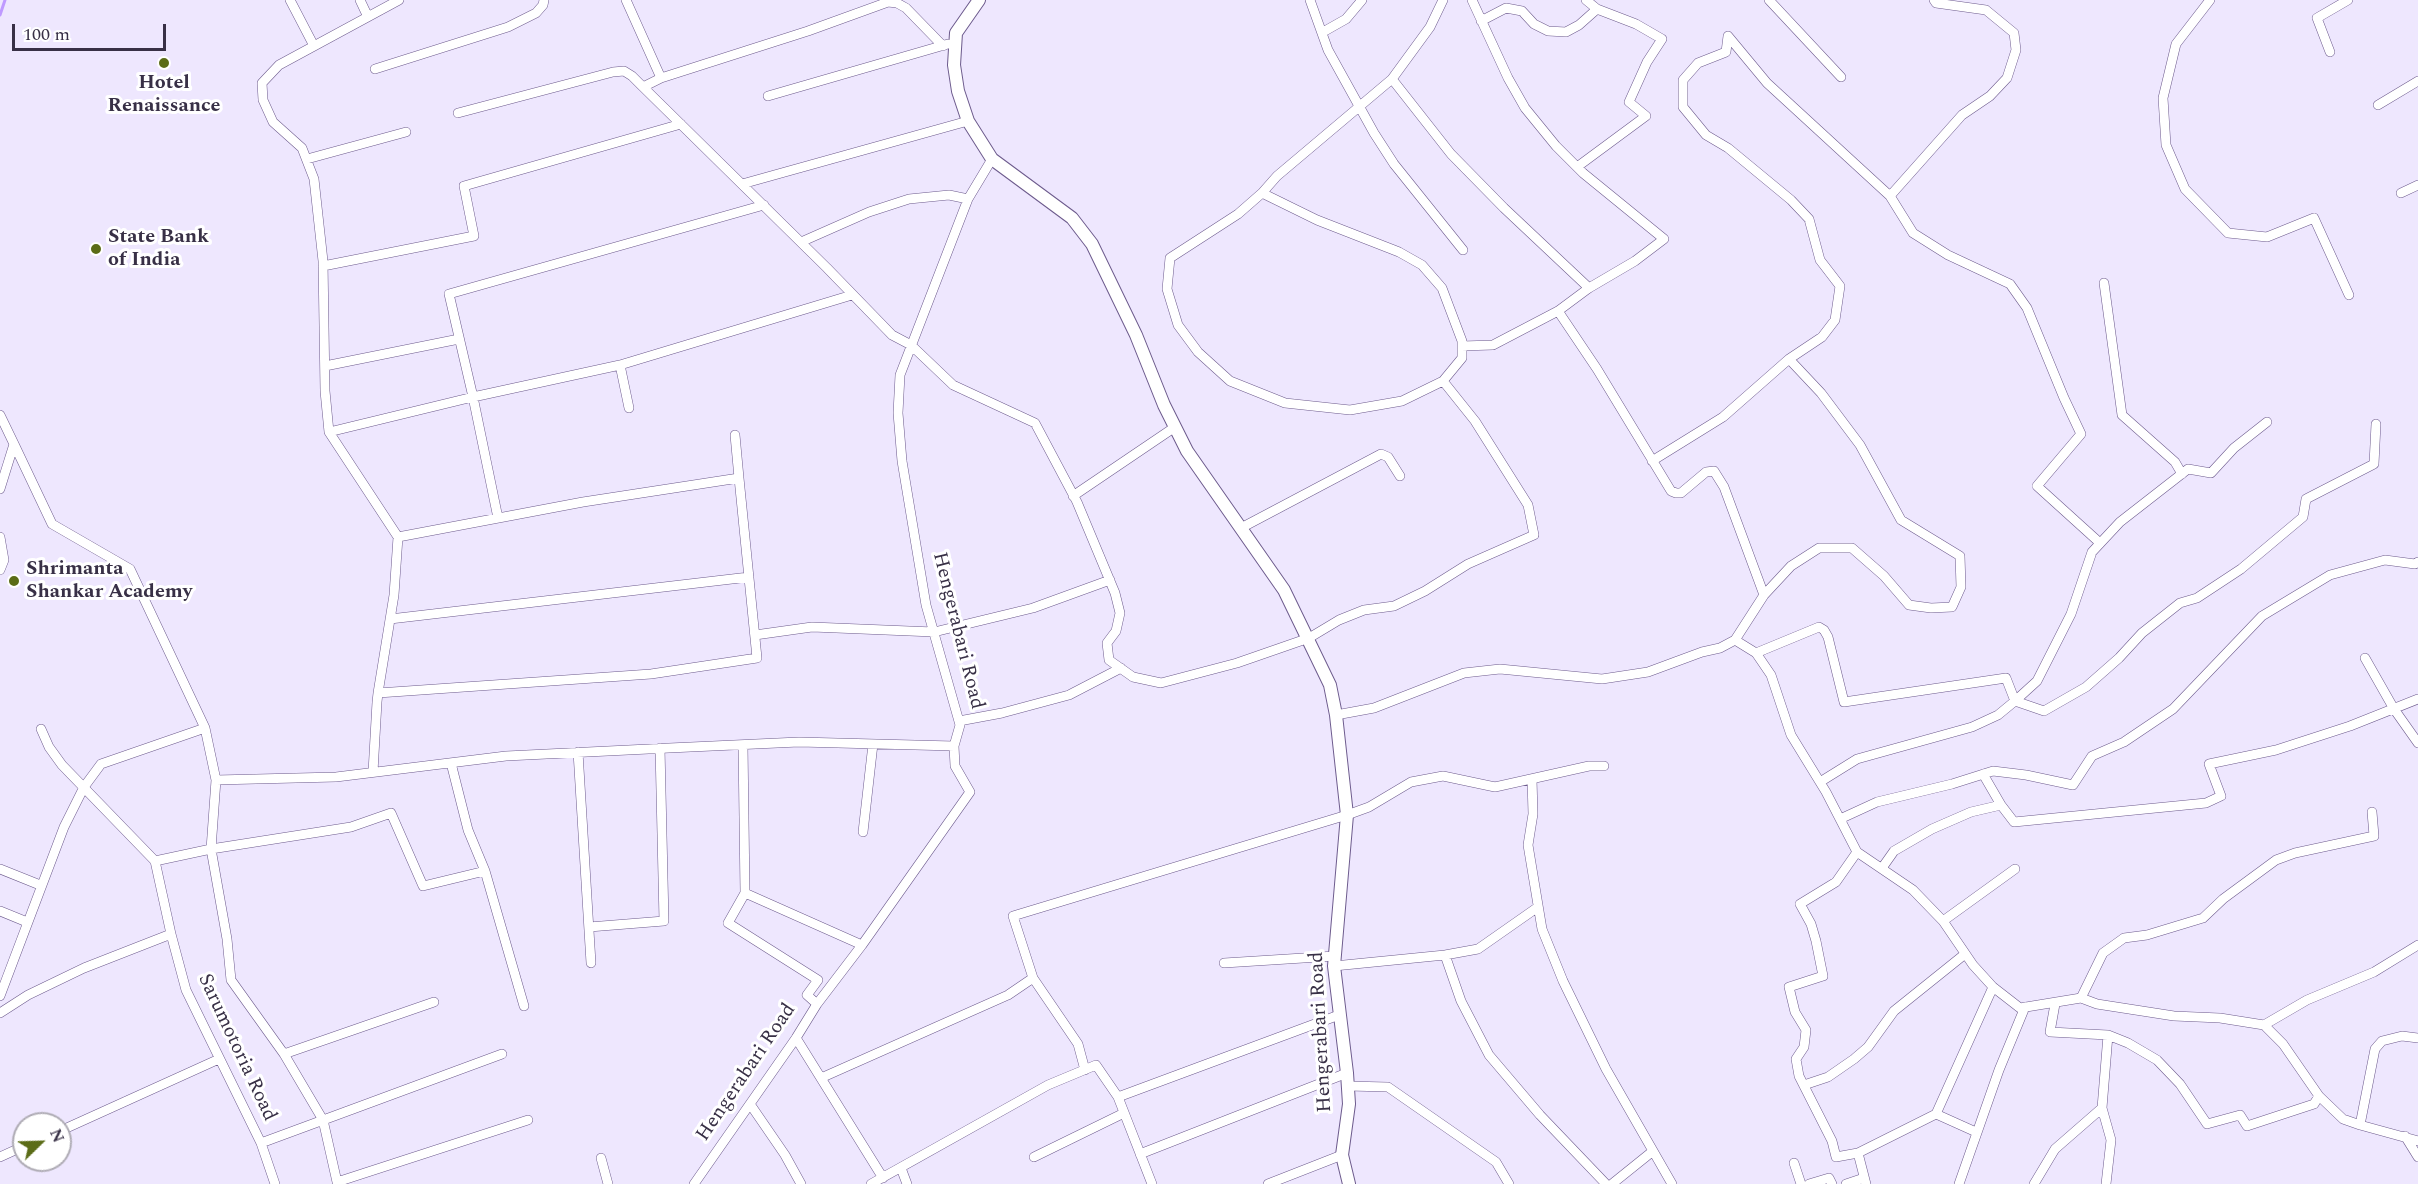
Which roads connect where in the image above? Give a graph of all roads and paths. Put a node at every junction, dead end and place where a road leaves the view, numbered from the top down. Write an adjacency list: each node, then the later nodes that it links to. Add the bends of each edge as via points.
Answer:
1 (290, 0): 21 (street)
2 (360, 0): 17 (street)
3 (399, 0): 17 (street)
4 (544, 0): 24 (street, via 527,19 508,27)
5 (626, 0): 26 (street)
6 (979, 0): 20 (main road, Hengerabari Road, via 956,33)
7 (1310, 0): 19 (street)
8 (1362, 0): 19 (street, via 1346,19)
9 (1443, 0): 27 (street, via 1430,27)
10 (1472, 0): 18 (street)
11 (1586, 0): 16 (street)
12 (1769, 0): 25 (street)
13 (1934, 0): 44 (street, via 1986,10 2014,33 2016,50 2007,78 1962,115)
14 (2210, 0): 53 (street, via 2176,45 2163,98 2166,145 2185,189 2228,233 2267,237 2314,219)
15 (2348, 0): 23 (street, via 2318,18)
16 (1597, 9): 18 (street, via 1566,32 1548,31 1522,11 1506,8); 39 (street, via 1662,39 1629,102 1646,116)
17 (368, 17): 21 (street)
18 (1481, 21): 39 (street, via 1525,108)
19 (1323, 32): 32 (street, via 1328,50)
20 (956, 42): 22 (street); 34 (main road, Hengerabari Road, via 954,65)
21 (314, 46): 37 (street, via 279,65 262,83 263,100 273,122 303,148)
22 (943, 46): 26 (street, via 906,8 888,2); 30 (street)
23 (2330, 52)
24 (375, 69)
25 (1841, 77)
26 (661, 78): 29 (street)
27 (1392, 79): 32 (street); 51 (street, via 1451,154)
28 (2418, 81): 31 (street)
29 (643, 87): 33 (street, via 624,71 613,72); 35 (street)
30 (768, 96)
31 (2378, 105)
32 (1359, 109): 42 (street, via 1277,176); 48 (street, via 1394,164)
33 (458, 113)
34 (968, 121): 38 (main road, Hengerabari Road); 40 (street)
35 (681, 124): 40 (street); 49 (street, via 464,186 474,236)
36 (406, 132): 37 (street)
37 (307, 159): 49 (street, via 314,179)
38 (992, 159): 45 (street, Hengerabari Road); 67 (main road, Hengerabari Road, via 1072,218 1092,244)
39 (1577, 167): 51 (street, via 1664,239)
40 (742, 184): 46 (street)
41 (2418, 185): 43 (street)
42 (1262, 193): 57 (street, via 1422,265 1442,288); 61 (street, via 1238,214 1170,258 1167,290 1178,325 1197,352 1230,381 1285,403 1350,410 1402,401)
43 (2401, 193)
44 (1890, 196): 58 (street, via 1767,83 1728,36 1726,52 1698,63 1683,80 1683,107 1706,135 1737,155 1809,219 1820,260 1840,286 1835,320 1822,338); 81 (street, via 1913,233 1948,255 2010,284 2028,308 2081,434 2037,486)
45 (968, 199): 47 (street, via 949,195 909,199); 56 (street, Hengerabari Road)
46 (764, 205): 47 (street); 55 (street, via 449,294)
47 (801, 242): 52 (street)
48 (1462, 250)
49 (323, 266): 60 (street)
50 (2104, 283): 72 (street, via 2122,415 2175,462)
51 (1589, 288): 54 (street)
52 (852, 295): 56 (street, via 892,335); 59 (street)
53 (2349, 295)
54 (1558, 311): 57 (street, via 1493,345); 71 (street, via 1598,369)
55 (459, 339): 60 (street); 62 (street)
56 (911, 345): 76 (street, via 953,385 1035,423); 88 (street, Hengerabari Road, via 900,375 902,461)
57 (1462, 346): 61 (street, via 1462,358)
58 (1789, 359): 71 (street, via 1724,417); 86 (street, via 1821,393 1860,445 1901,520 1960,556 1961,587 1952,607 1909,605 1852,548 1818,548 1791,566)
59 (620, 365): 62 (street); 63 (street)
60 (325, 366): 68 (street)
61 (1443, 381): 90 (street, via 1475,421 1528,505 1534,536 1468,564 1394,606 1364,610)
62 (473, 397): 68 (street); 77 (street)
63 (629, 408)
64 (0, 415): 70 (street)
65 (2267, 422): 72 (street, via 2211,473 2188,469)
66 (2376, 424): 97 (street, via 2374,464 2306,499 2303,517 2241,569 2197,598 2180,603 2078,692 2044,711)
67 (1174, 427): 76 (street); 78 (main road, Hengerabari Road)
68 (329, 432): 80 (street)
69 (735, 435): 74 (street)
70 (14, 444): 75 (street); 101 (street, via 52,524 130,569)
71 (1652, 461): 86 (street, via 1676,494 1706,472 1714,471 1724,487)
72 (2182, 474): 81 (street, via 2120,522)
73 (1401, 476): 78 (street, via 1388,457 1381,454)
74 (739, 478): 77 (street); 84 (street)
75 (0, 489)
76 (1073, 496): 85 (street)
77 (498, 518): 80 (street)
78 (1241, 528): 90 (main road, Hengerabari Road, via 1284,590)
79 (0, 537): 83 (street, via 4,560)
80 (398, 537): 87 (street)
81 (2100, 543): 97 (street, via 2092,552 2071,614 2037,681)
82 (2418, 562): 112 (street, via 2385,560 2330,575 2262,616 2173,709 2124,742 2091,756 2073,785 2026,775 1993,771)
83 (0, 570)
84 (749, 577): 87 (street); 89 (street)
85 (1110, 580): 88 (street, via 1033,608); 94 (street, via 1120,613 1116,631 1107,643 1108,652 1109,660)
86 (1764, 595): 91 (street)
87 (390, 619): 95 (street)
88 (934, 632): 89 (street, via 812,627); 100 (street, Hengerabari Road)
89 (755, 634): 95 (street, via 757,658 651,674)
90 (1309, 638): 94 (street, via 1161,683 1133,677); 99 (main road, Hengerabari Road, via 1330,685)
91 (1735, 640): 92 (street); 99 (street, via 1648,672 1602,679 1500,669 1464,673 1374,708)
92 (1756, 653): 97 (street, via 1819,627 1828,637 1844,702 2006,678); 115 (street, via 1771,675 1791,735)
93 (2365, 658): 98 (street)
94 (1121, 668): 100 (street, via 1069,695)
95 (378, 693): 111 (street)
96 (2418, 699): 98 (street)
97 (2014, 701): 115 (street, via 1998,715 1972,727 1857,759)
98 (2394, 709): 103 (street); 117 (street, via 2276,750 2209,764 2221,796 2206,803 2014,822)
99 (1336, 715): 119 (main road, Hengerabari Road)
100 (959, 721): 106 (street, Hengerabari Road)
101 (205, 728): 114 (street); 116 (street, via 100,764)
102 (41, 729): 116 (street, via 62,765)
103 (2418, 743)
104 (873, 744): 105 (street); 106 (street); 121 (street)
105 (743, 745): 107 (street); 130 (street)
106 (954, 746): 137 (street, Hengerabari Road, via 956,766 970,792)
107 (660, 748): 108 (street); 135 (street, via 664,921)
108 (578, 752): 109 (street); 135 (street)
109 (451, 763): 111 (street); 128 (street, via 468,830)
110 (1604, 766): 113 (street)
111 (373, 772): 114 (street, via 336,777)
112 (1983, 774): 117 (street); 120 (street, via 1877,802)
113 (1533, 779): 119 (street, via 1495,787 1443,776 1411,782); 131 (street, via 1528,846)
114 (216, 780): 122 (street)
115 (1820, 783): 120 (street)
116 (84, 787): 124 (street); 129 (street)
117 (2001, 805): 125 (street, via 1971,812 1932,829 1894,850)
118 (2372, 812): 147 (street, via 2374,836 2276,860 2203,918 2124,938 2103,953)
119 (1347, 815): 141 (main road, Hengerabari Road); 144 (street, via 1013,916)
120 (1840, 819): 123 (street)
121 (863, 831)
122 (211, 849): 124 (street); 128 (street, via 351,827 391,813 423,886); 159 (street, via 231,980)
123 (1857, 852): 125 (street); 165 (street, via 1836,882 1800,904 1811,924 1823,976 1789,987 1795,1012 1806,1030 1804,1047 1796,1059)
124 (155, 861): 136 (street, Sarumotoria Road)
125 (1882, 868): 133 (street, via 1913,890)
126 (2015, 869): 133 (street)
127 (0, 870): 129 (street)
128 (485, 871): 151 (street)
129 (40, 885): 134 (street)
130 (745, 893): 137 (street); 149 (street, via 728,923 818,980 807,995)
131 (1538, 908): 140 (street, via 1479,950); 181 (street, via 1542,929 1563,981 1606,1069)
132 (0, 911): 134 (street)
133 (1943, 921): 139 (street)
134 (27, 922): 146 (street)
135 (589, 927): 142 (street)
136 (171, 934): 153 (street, via 84,968); 161 (street, Sarumotoria Road, via 186,990)
137 (862, 945): 149 (street, Hengerabari Road)
138 (2418, 945): 155 (street, via 2374,972 2307,1000)
139 (1965, 954): 145 (street); 165 (street, via 1894,1011 1868,1047 1854,1059 1828,1077)
140 (1445, 956): 141 (street); 203 (street, via 1461,1001 1489,1055)
141 (1335, 961): 143 (street); 154 (main road, Hengerabari Road)
142 (591, 963)
143 (1224, 963)
144 (1033, 978): 162 (street, via 1078,1044); 164 (street, via 1008,995)
145 (1993, 987): 152 (street, via 2020,1008); 172 (street)
146 (0, 996)
147 (2081, 998): 150 (street); 155 (street, via 2174,1016)
148 (434, 1002): 159 (street)
149 (817, 1004): 157 (street, Hengerabari Road)
150 (2055, 1004): 152 (street); 156 (street, via 2050,1032)
151 (524, 1006)
152 (2025, 1007): 177 (street)
153 (0, 1013)
154 (1339, 1015): 163 (main road, Hengerabari Road); 168 (street)
155 (2264, 1025): 167 (street, via 2283,1044)
156 (2108, 1035): 167 (street, via 2157,1060 2180,1084 2207,1124 2240,1115 2247,1126 2314,1104); 170 (street)
157 (796, 1038): 164 (street); 169 (street, Hengerabari Road)
158 (2418, 1038): 175 (street, via 2402,1036 2382,1041 2375,1049)
159 (284, 1054): 173 (street)
160 (502, 1054): 173 (street)
161 (219, 1059): 176 (street); 180 (street, Sarumotoria Road)
162 (1085, 1070): 168 (street, via 1096,1065); 189 (street, via 1048,1085)
163 (1347, 1073): 166 (main road, Hengerabari Road); 183 (street)
164 (821, 1078): 190 (street)
165 (1804, 1085): 182 (street, via 1836,1157)
166 (1348, 1086): 184 (main road, Hengerabari Road); 202 (street, via 1388,1087 1496,1162)
167 (2319, 1096): 175 (street, via 2343,1119)
168 (1118, 1097): 171 (street)
169 (750, 1104): 195 (street, Hengerabari Road); 196 (street)
170 (2102, 1108): 211 (street, via 2055,1149); 212 (street, via 2111,1140)
171 (1124, 1113): 183 (street); 185 (street)
172 (1936, 1114): 177 (street); 182 (street)
173 (323, 1120): 180 (street); 192 (street)
174 (528, 1120): 192 (street)
175 (2360, 1125): 178 (street)
176 (72, 1126)
177 (1976, 1132): 210 (street)
178 (2405, 1136): 179 (street); 186 (street)
179 (2418, 1140)
180 (261, 1143): 193 (street, Sarumotoria Road)
181 (1653, 1151): 204 (street); 205 (street)
182 (1858, 1153): 191 (street)
183 (1140, 1154): 199 (street)
184 (1342, 1155): 200 (street); 201 (main road, Hengerabari Road)
185 (1034, 1157)
186 (2418, 1157)
187 (601, 1158): 194 (street)
188 (1794, 1163): 206 (street)
189 (901, 1168): 190 (street); 198 (street)
190 (883, 1178): 197 (street)
191 (1865, 1181): 209 (street)
192 (335, 1183)
193 (275, 1184)
194 (608, 1184)
195 (694, 1184)
196 (801, 1184)
197 (871, 1184)
198 (907, 1184)
199 (1152, 1184)
200 (1268, 1184)
201 (1349, 1184)
202 (1509, 1184)
203 (1606, 1184)
204 (1612, 1184)
205 (1672, 1184)
206 (1801, 1184)
207 (1809, 1184): 208 (street, via 1829,1179)
208 (1832, 1184)
209 (1846, 1184)
210 (1959, 1184)
211 (2034, 1184)
212 (2106, 1184)

